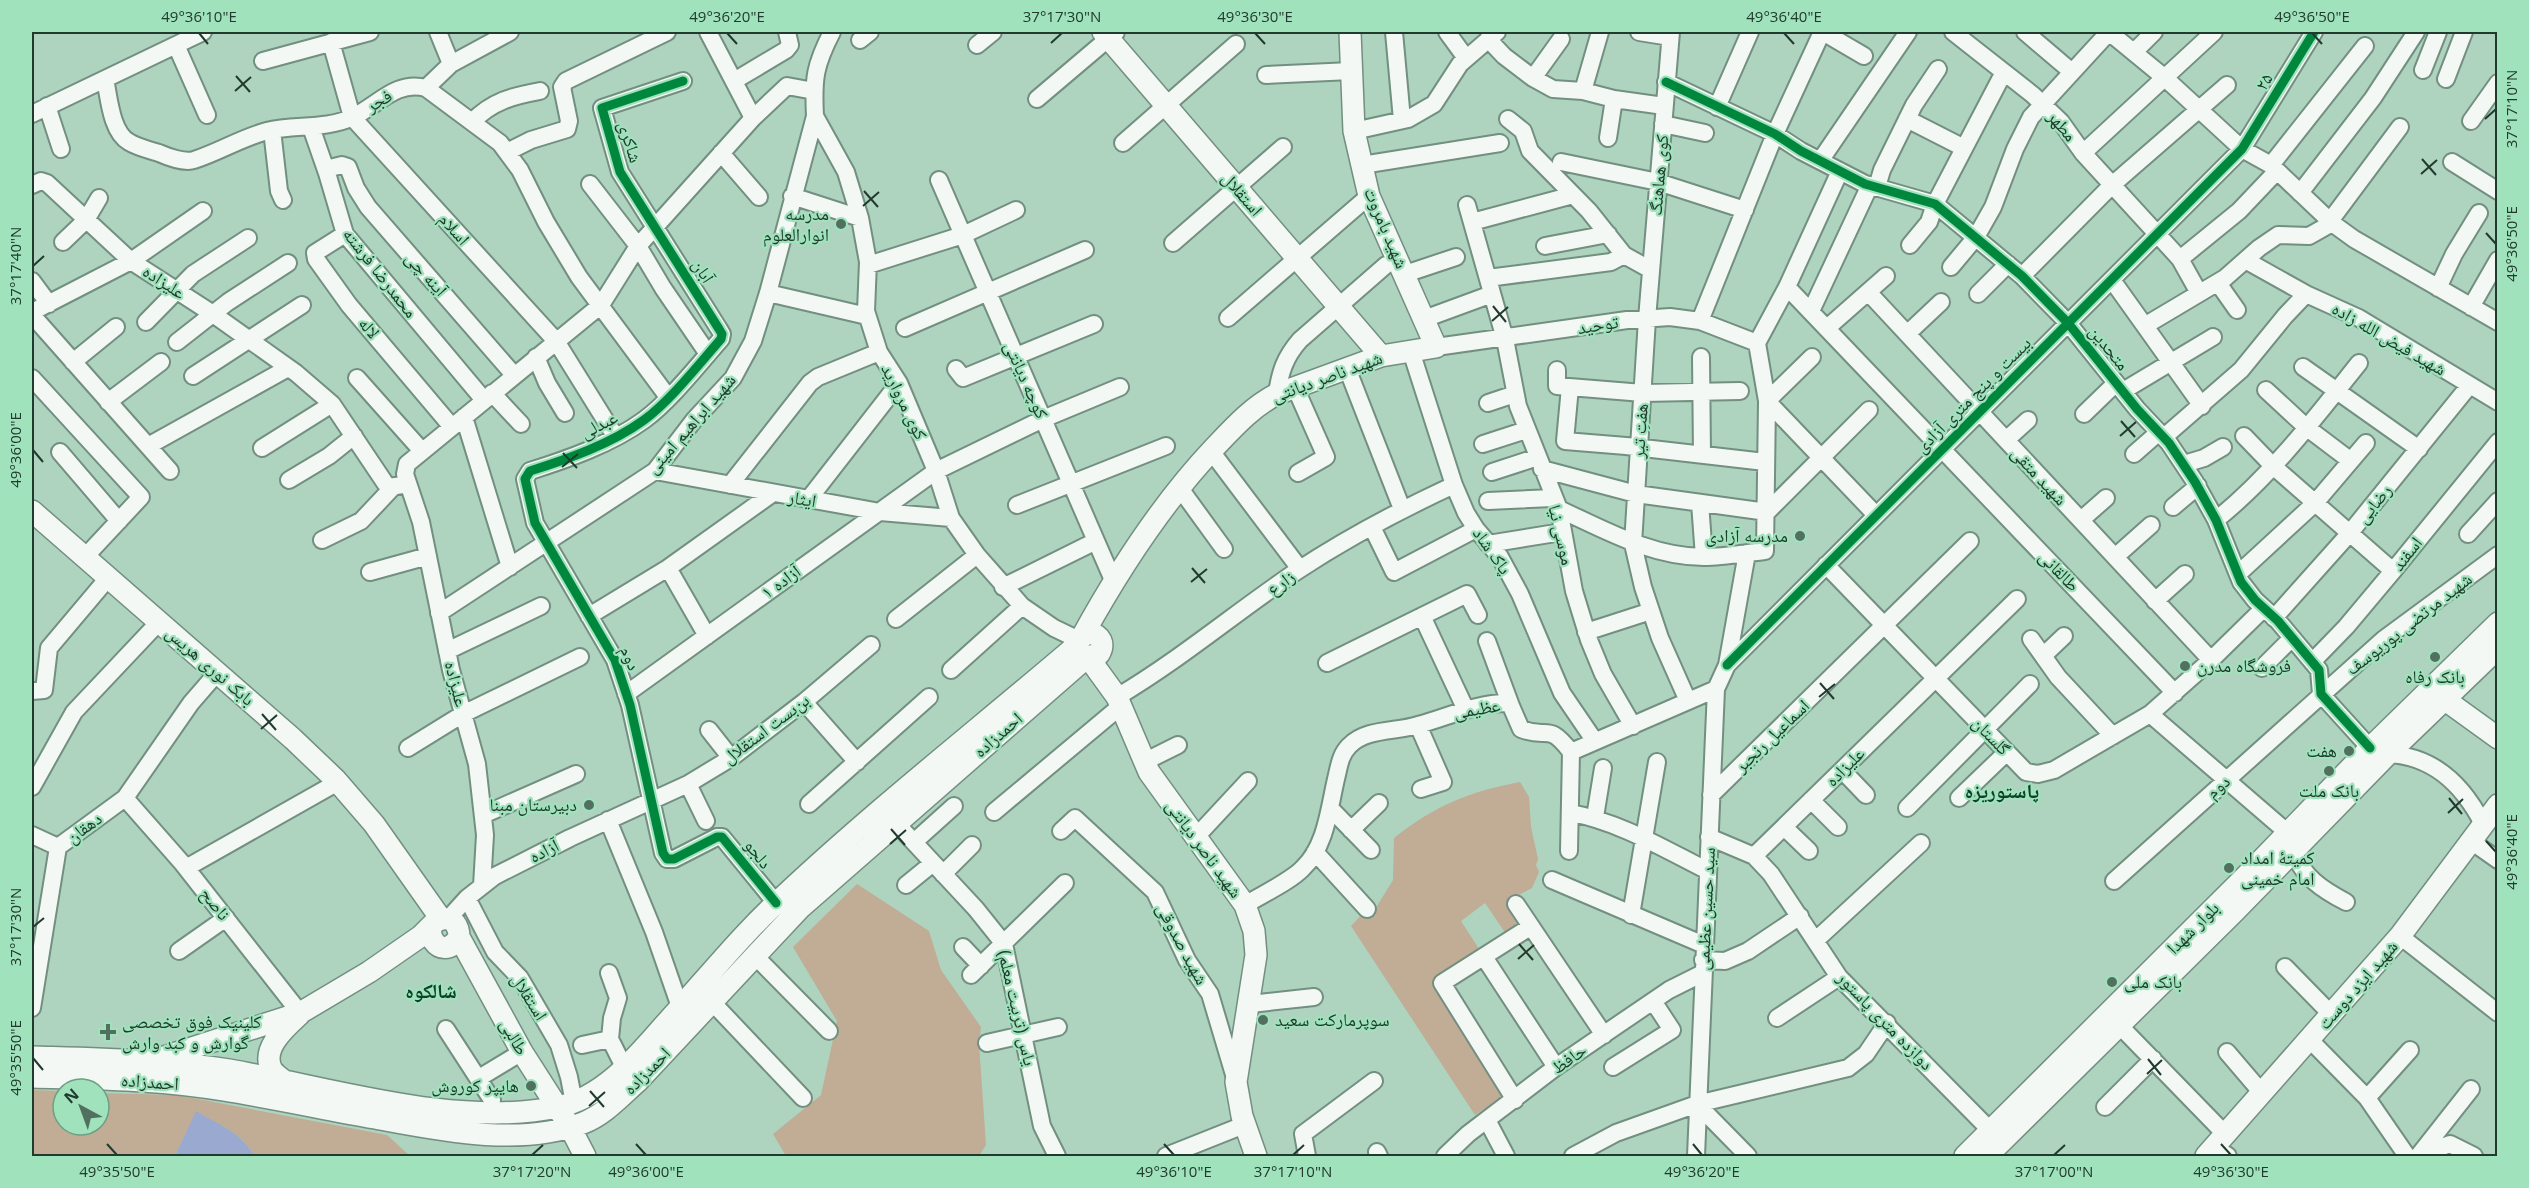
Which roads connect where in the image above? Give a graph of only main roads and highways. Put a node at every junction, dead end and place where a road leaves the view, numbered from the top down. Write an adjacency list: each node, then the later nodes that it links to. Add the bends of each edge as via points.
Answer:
1 (1350, 32): 3 (main road, شهید بامروت, via 1354,131 1370,196)
2 (1109, 34): 4 (main road, استقلال)
3 (1436, 347): 4 (main road, شهید ناصر دیانتی)
4 (1381, 356): 7 (main road, شهید ناصر دیانتی, via 1262,402 1240,421 1179,487 1113,580)
5 (32, 511): 15 (main road, بابک نوری هریس, via 338,782 374,824)
6 (2498, 623): 11 (main road, بلوار شهدا)
7 (1088, 645): 13 (main road, احمدزاده); 13 (main road, احمدزاده, via 896,823); 26 (main road, شهید ناصر دیانتی, via 1118,698 1144,762 1245,905 1254,930 1256,955 1236,1082 1244,1125)
8 (2498, 648): 9 (main road, بلوار شهدا)
9 (2444, 699): 10 (main road); 11 (main road, بلوار شهدا)
10 (2498, 738)
11 (2379, 751): 14 (main road, بلوار شهدا)
12 (2498, 805): 24 (main road, شهید ایزد دوست, via 2400,936)
13 (835, 863): 21 (main road, احمدزاده, via 776,903 625,1069 586,1098); 23 (main road, احمدزاده, via 800,908 637,1082 596,1116)
14 (2228, 906): 27 (main road, بلوار شهدا); 28 (main road, بلوار شهدا, via 2120,1026)
15 (443, 931): 16 (main road, احمدزاده, via 408,946); 21 (main road, طالبی, via 475,965 522,1052)
16 (300, 1013): 18 (main road, احمدزاده); 20 (main road, احمدزاده, via 275,1040 270,1055 271,1069)
17 (32, 1057): 18 (main road, احمدزاده)
18 (150, 1062): 20 (main road, احمدزاده)
19 (32, 1077): 22 (main road, احمدزاده, via 170,1082)
20 (283, 1080): 22 (main road, احمدزاده)
21 (565, 1105): 22 (main road, احمدزاده, via 475,1113); 23 (main road, طالبی)
22 (378, 1109): 23 (main road, احمدزاده, via 475,1134 534,1133)
23 (570, 1127): 25 (main road)
24 (2218, 1148)
25 (585, 1156)
26 (1256, 1156)
27 (1965, 1156)
28 (1987, 1156)

